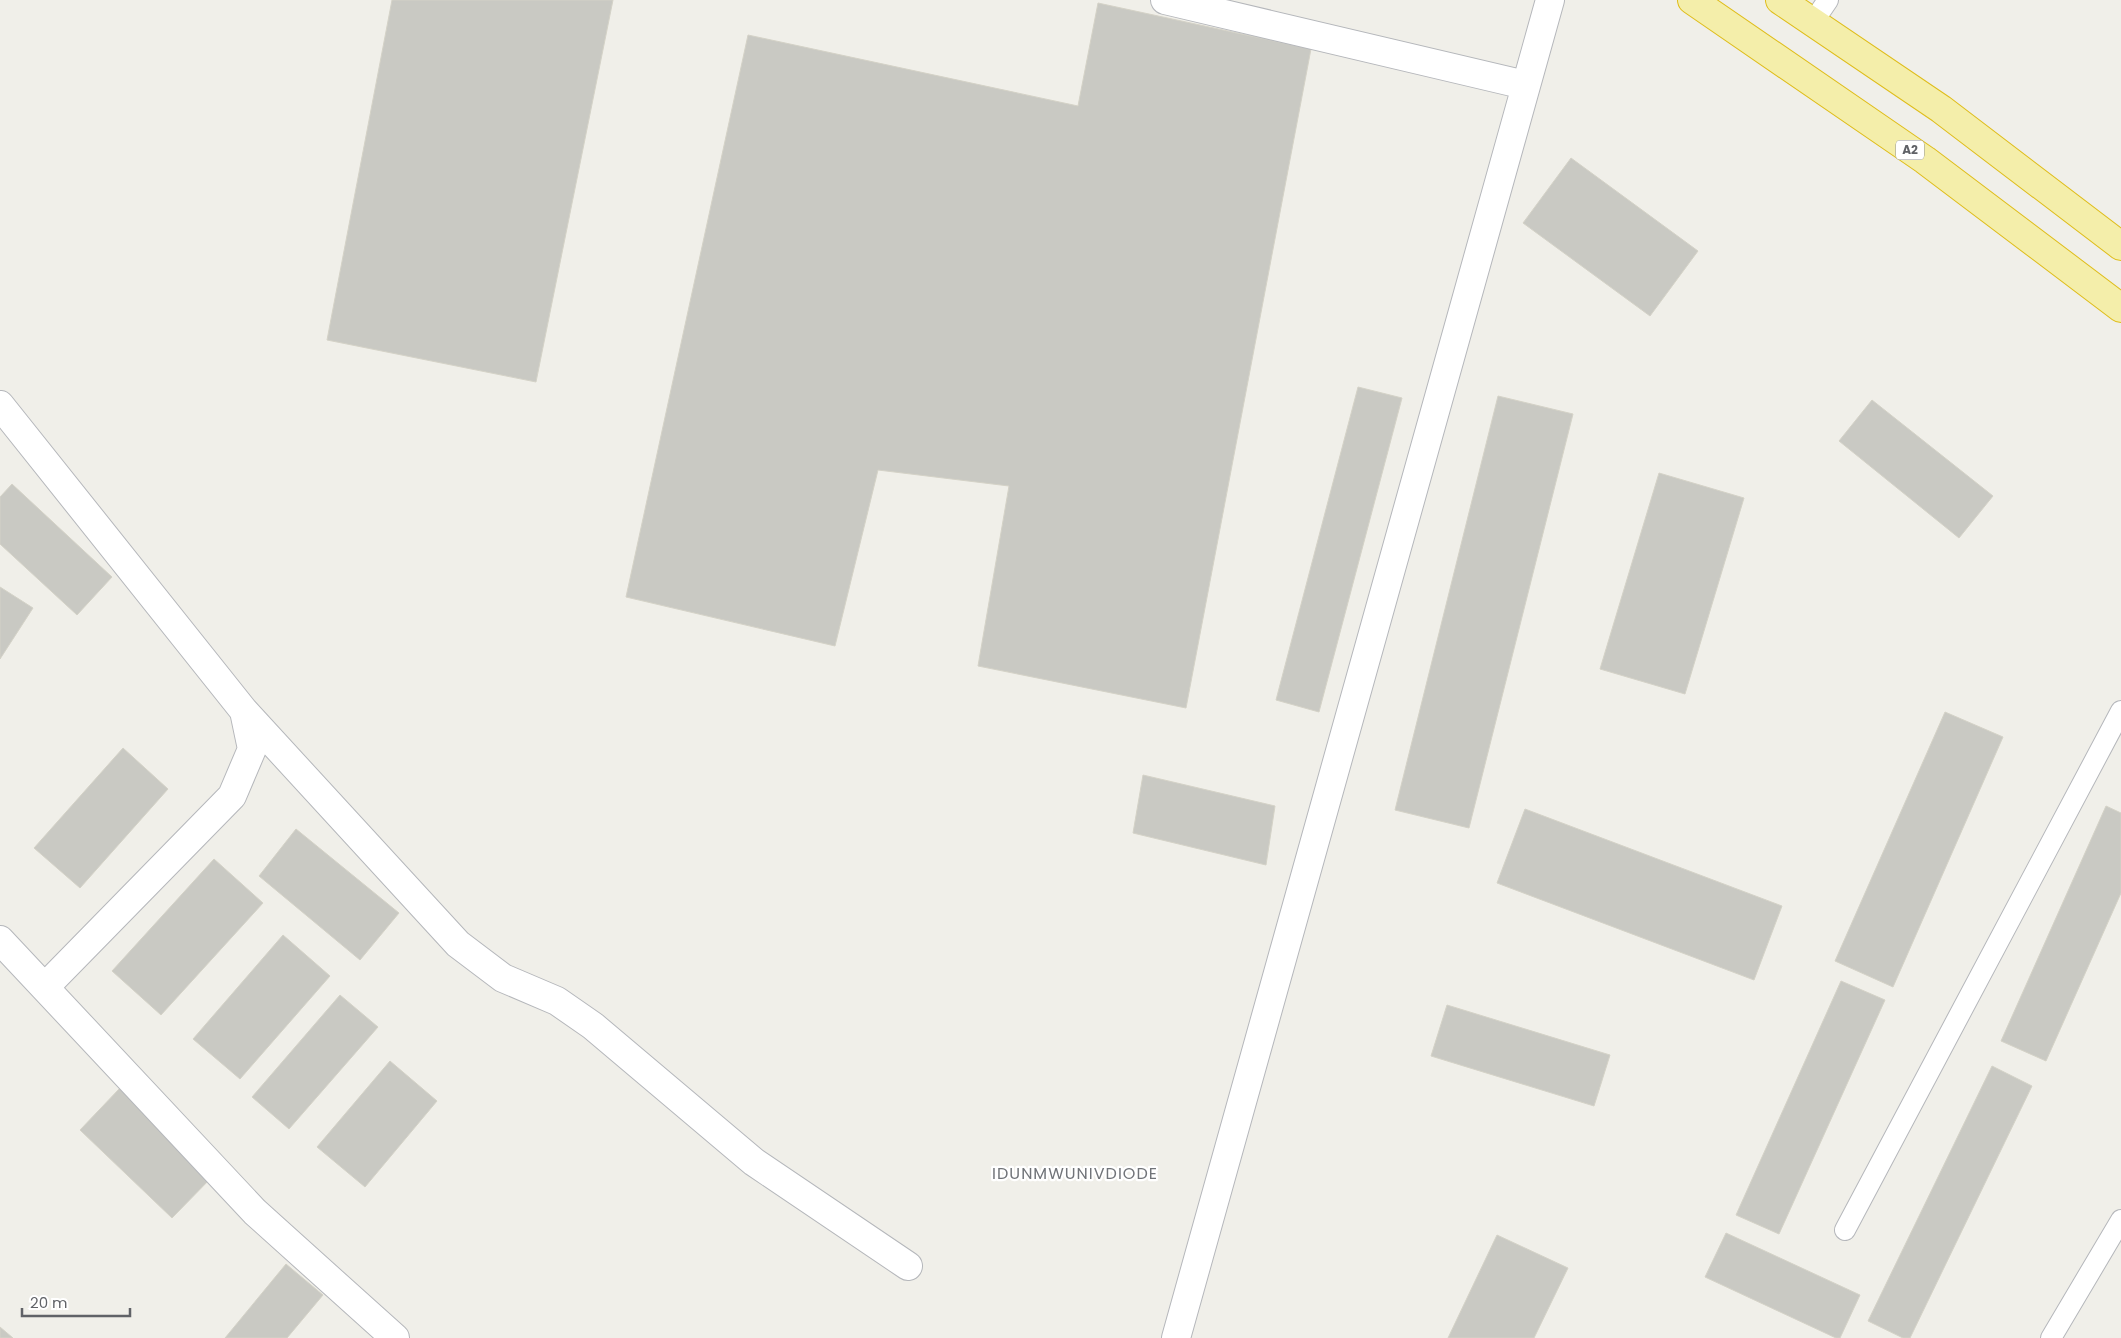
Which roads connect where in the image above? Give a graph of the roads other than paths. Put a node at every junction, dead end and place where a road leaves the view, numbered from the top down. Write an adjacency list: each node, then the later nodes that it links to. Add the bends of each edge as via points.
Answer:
1 (1165, 0): 7 (street)
2 (1550, 0): 7 (street)
3 (1692, 0): 9 (highway, A2, via 1925,160)
4 (1780, 0): 6 (highway)
5 (1828, 0): 6 (lane)
6 (1813, 22): 8 (highway, via 1941,108)
7 (1525, 85): 19 (street)
8 (2121, 246)
9 (2121, 308)
10 (0, 405): 11 (street)
11 (244, 711): 14 (street, via 252,749 232,796); 17 (street, via 458,944 503,978 557,1001 579,1016 754,1162)
12 (2121, 711): 16 (lane)
13 (0, 940): 14 (street)
14 (45, 987): 18 (street, via 255,1212)
15 (2121, 1220): 20 (lane)
16 (1845, 1230)
17 (908, 1266)
18 (395, 1338)
19 (1176, 1338)
20 (2051, 1338)

